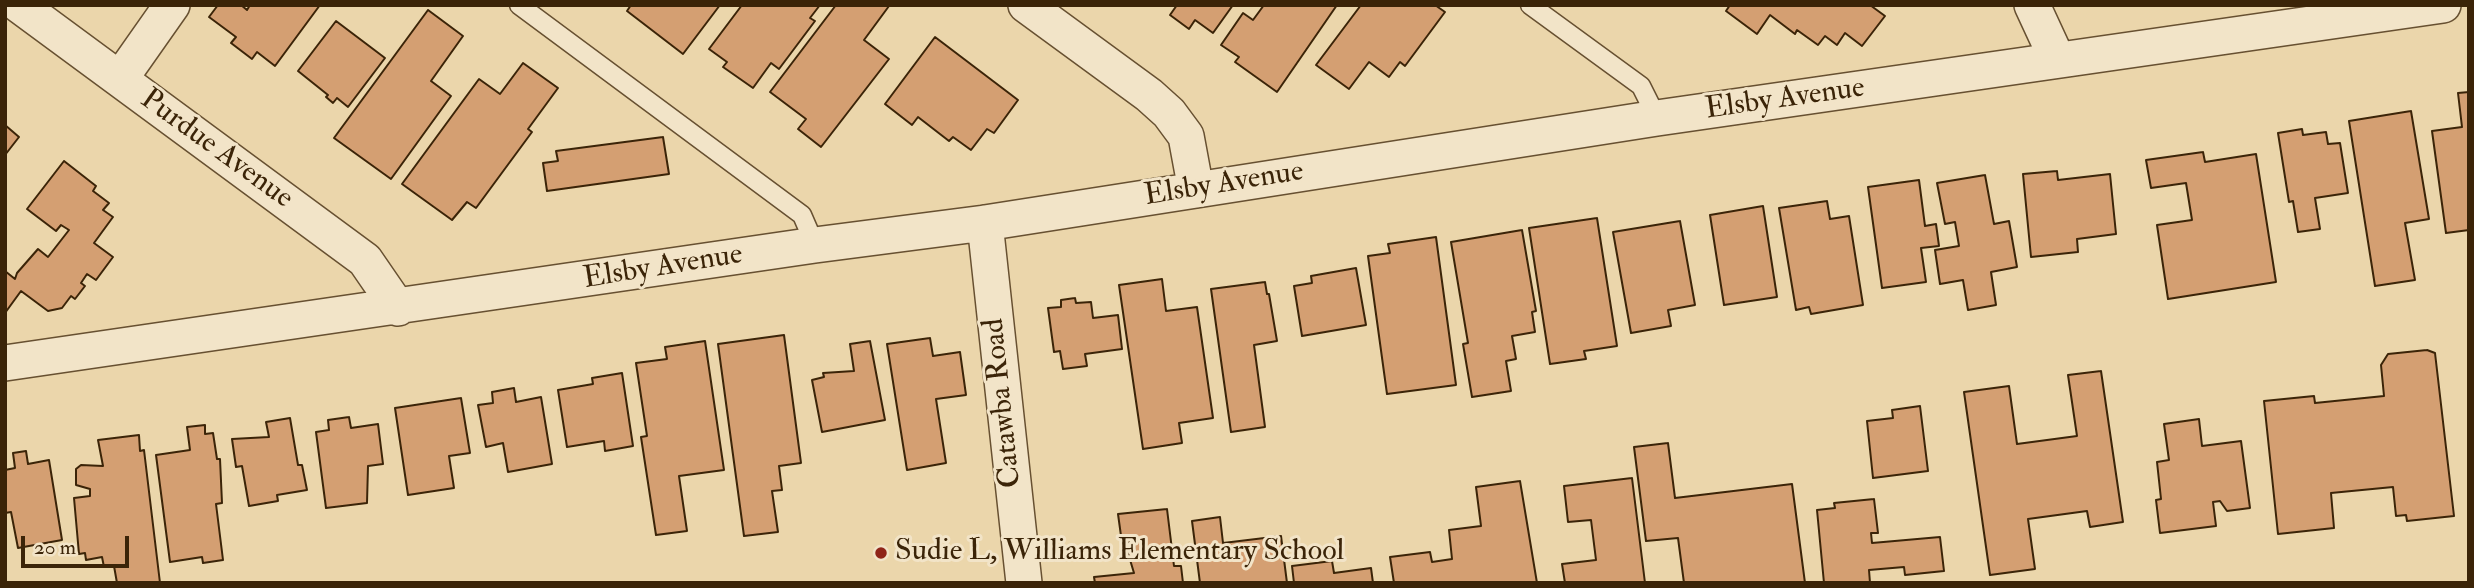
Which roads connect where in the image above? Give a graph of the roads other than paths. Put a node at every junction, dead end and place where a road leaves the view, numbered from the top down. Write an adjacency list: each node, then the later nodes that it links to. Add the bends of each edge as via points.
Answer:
1 (19, 5): 9 (street, Purdue Avenue)
2 (172, 5): 9 (street)
3 (519, 5): 13 (lane, via 802,215)
4 (1026, 5): 11 (street, via 1169,113 1186,136)
5 (1530, 5): 10 (lane, via 1641,86)
6 (2032, 5): 8 (street)
7 (2443, 5): 8 (street, Elsby Avenue)
8 (2057, 59): 10 (street, Elsby Avenue)
9 (120, 79): 14 (street, Purdue Avenue, via 365,260)
10 (1657, 118): 11 (street, Elsby Avenue)
11 (1196, 190): 12 (street, Elsby Avenue)
12 (985, 223): 13 (street, Elsby Avenue); 16 (street, Catawba Road)
13 (815, 245): 14 (street, Elsby Avenue)
14 (398, 308): 15 (street, Elsby Avenue)
15 (5, 363)
16 (1024, 583)

